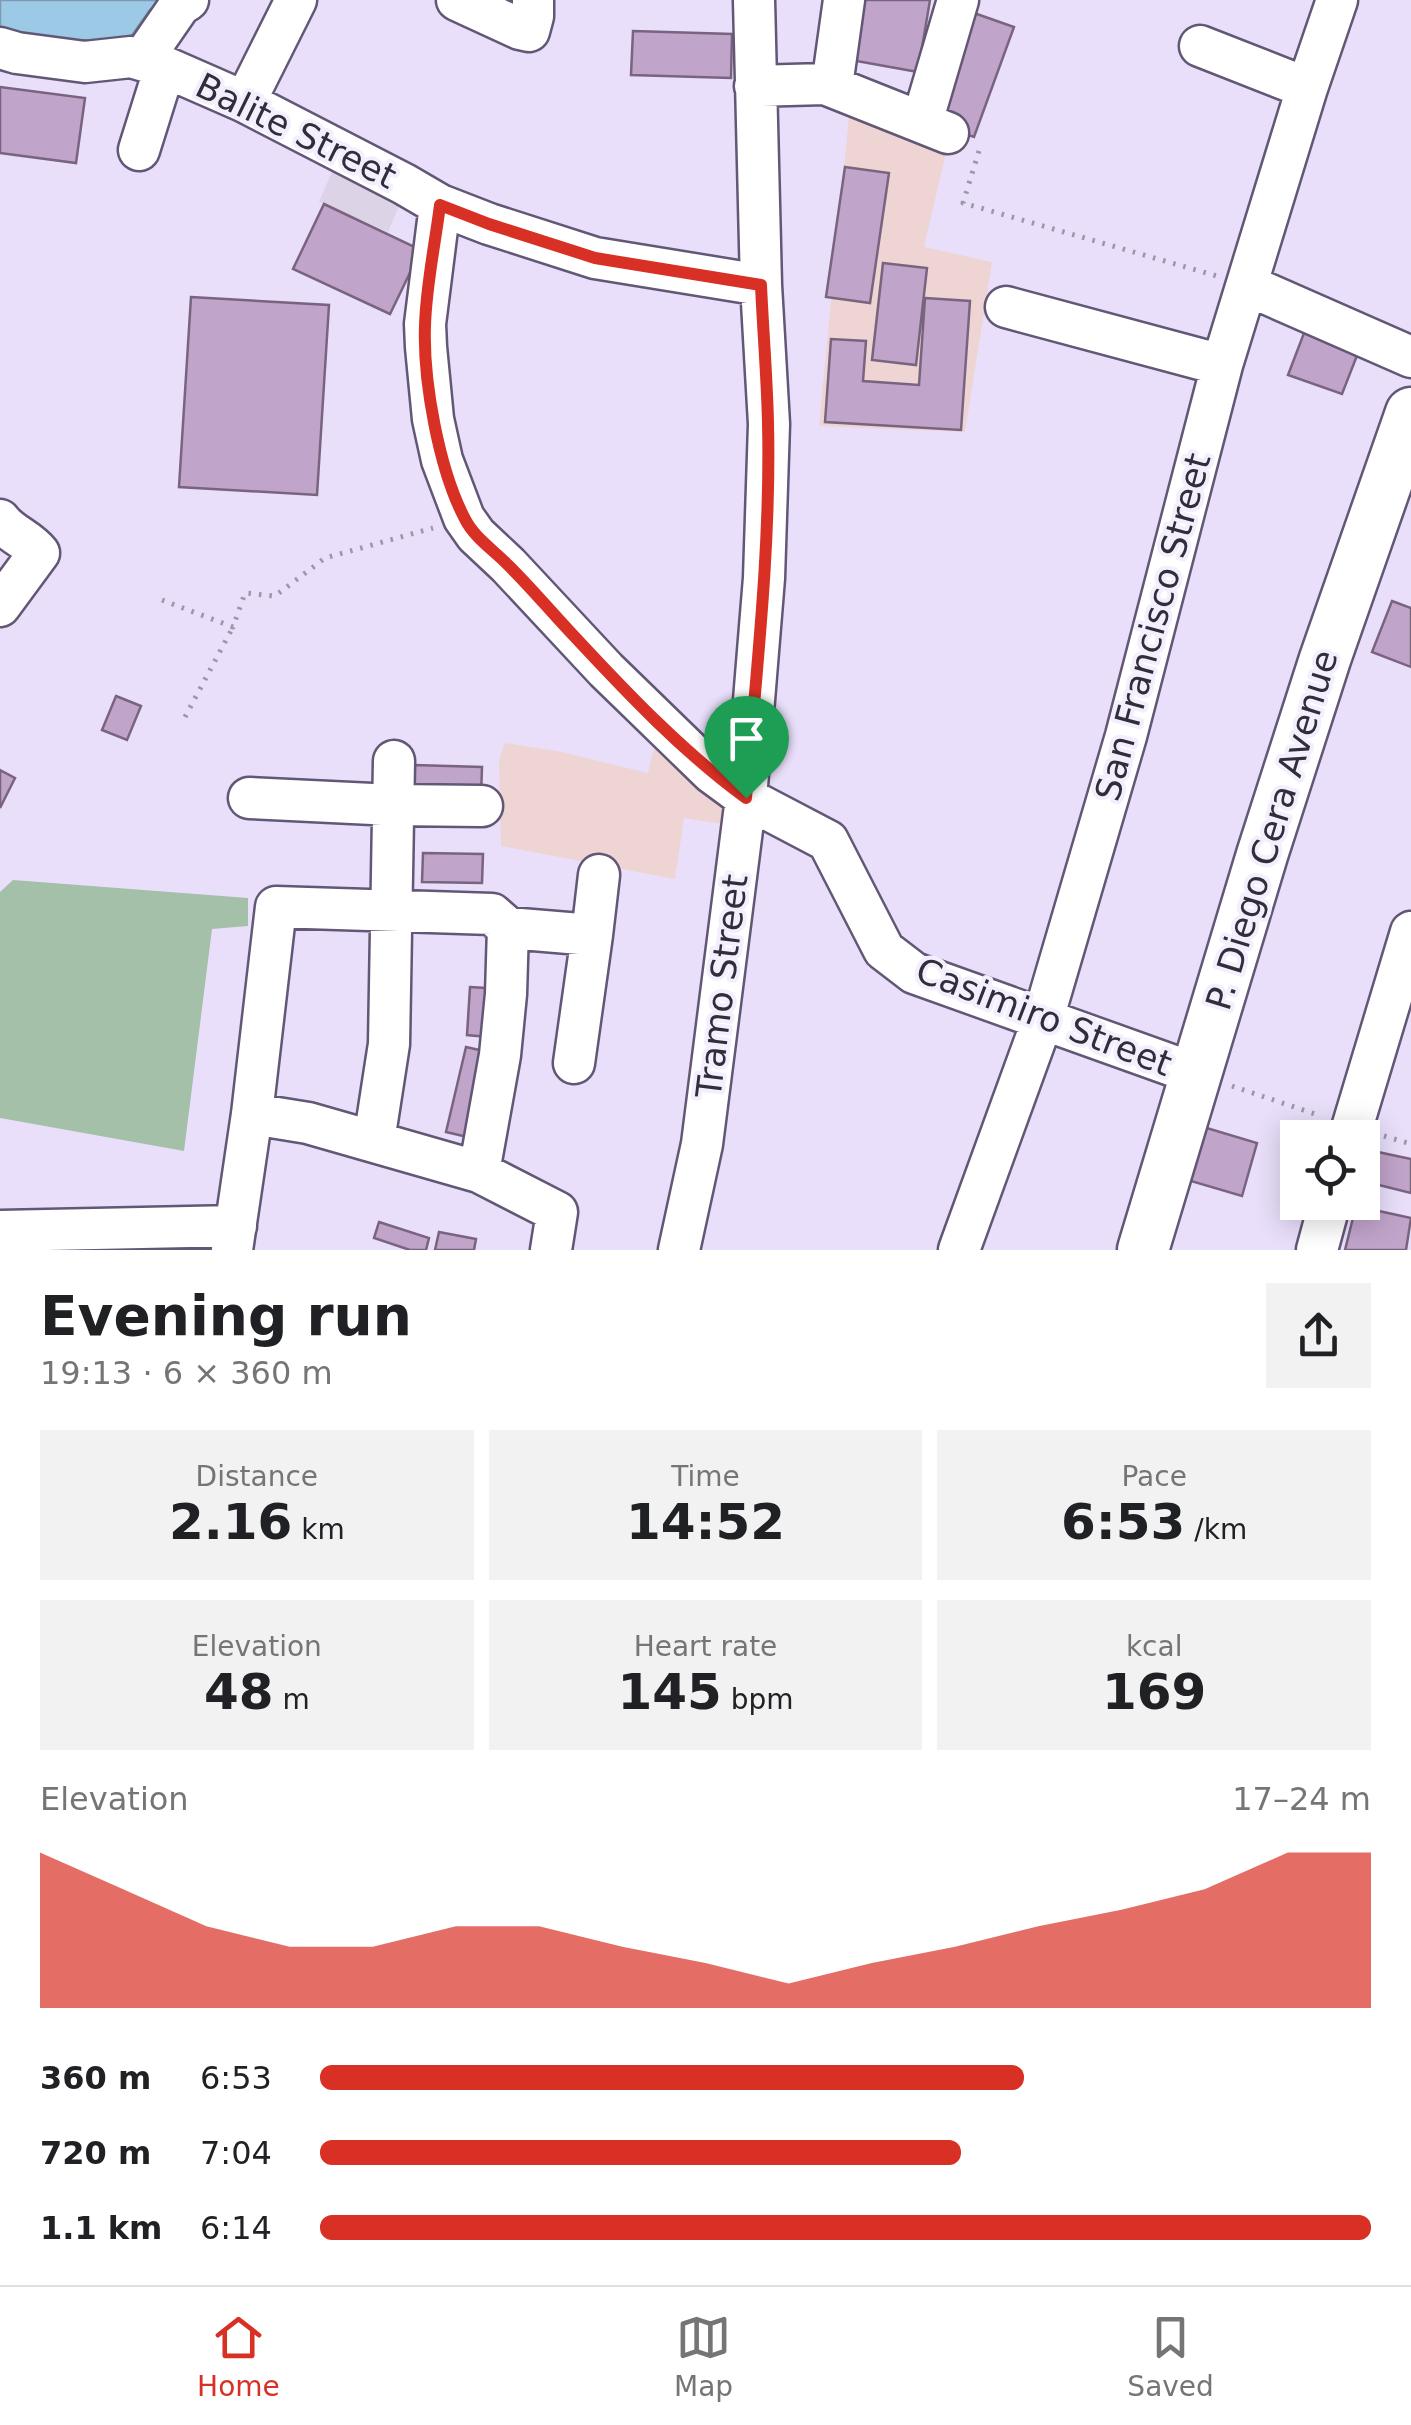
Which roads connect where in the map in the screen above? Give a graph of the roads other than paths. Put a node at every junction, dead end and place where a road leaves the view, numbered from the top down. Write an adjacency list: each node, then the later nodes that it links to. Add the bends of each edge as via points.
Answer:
1 (188, 0): 11 (street)
2 (296, 0): 15 (street)
3 (457, 0): 4 (street, via 529,31)
4 (533, 0)
5 (754, 0): 12 (street, Tramo Street)
6 (844, 0): 13 (street)
7 (958, 0): 13 (street, via 935,128)
8 (1337, 0): 14 (street, San Francisco Street)
9 (1200, 46): 14 (street)
10 (0, 48): 11 (street, Balite Street, via 85,62 131,57)
11 (154, 63): 15 (street, Balite Street); 16 (street)
12 (756, 86): 13 (street); 18 (street, Tramo Street)
13 (832, 86)
14 (1306, 88): 19 (street, San Francisco Street)
15 (245, 102): 17 (street, Balite Street)
16 (138, 150)
17 (440, 205): 18 (street, Balite Street, via 595,258); 28 (street, Casimiro Street, via 426,347 442,460 464,518 606,670)
18 (761, 285): 28 (street, Tramo Street, via 767,494)
19 (1246, 285): 21 (street); 22 (street, San Francisco Street)
20 (1006, 307): 22 (street)
21 (1411, 357)
22 (1222, 365): 36 (street, San Francisco Street, via 1126,736)
23 (1411, 412): 38 (main road, P. Diego Cera Avenue, via 1325,659)
24 (0, 520): 25 (street, via 39,553)
25 (0, 606)
26 (394, 761): 29 (street)
27 (249, 798): 29 (street)
28 (746, 798): 36 (street, Casimiro Street, via 828,840 884,950 914,973); 47 (street, Tramo Street, via 702,1144)
29 (393, 805): 30 (street); 32 (street)
30 (482, 806)
31 (599, 875): 35 (street)
32 (391, 911): 33 (street, via 492,914); 39 (street, via 276,907); 41 (street, via 389,1044)
33 (508, 928): 35 (street); 42 (street, via 500,1055)
34 (1411, 932): 40 (street)
35 (592, 935): 37 (street)
36 (1043, 1018): 38 (street, Casimiro Street); 48 (street, San Francisco Street)
37 (574, 1063)
38 (1196, 1074): 49 (main road, P. Diego Cera Avenue)
39 (252, 1114): 41 (street); 45 (street)
40 (1354, 1120)
41 (374, 1141): 42 (street)
42 (480, 1172): 46 (street, via 557,1212)
43 (1325, 1220): 50 (street)
44 (0, 1231): 45 (street)
45 (234, 1238)
46 (551, 1250)
47 (679, 1250)
48 (959, 1250)
49 (1143, 1250)
50 (1316, 1250)

